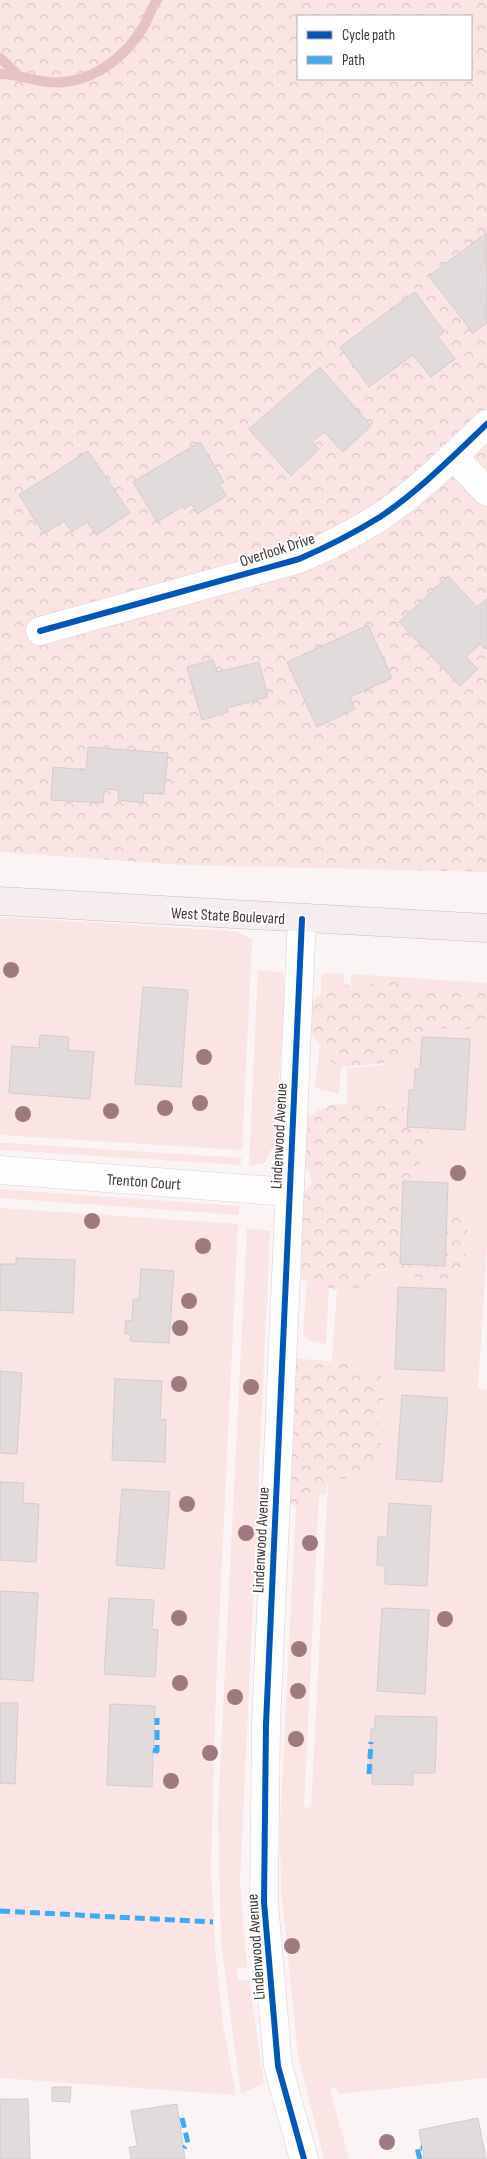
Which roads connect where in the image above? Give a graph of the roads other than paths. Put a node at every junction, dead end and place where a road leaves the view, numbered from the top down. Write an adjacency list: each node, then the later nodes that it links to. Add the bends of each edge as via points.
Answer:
1 (487, 424): 2 (street, Overlook Drive)
2 (453, 456): 3 (street); 4 (street, Overlook Drive, via 381,516 338,542 299,559)
3 (487, 492)
4 (40, 631)
5 (0, 901): 6 (main road, West State Boulevard)
6 (302, 919): 7 (main road, West State Boulevard); 9 (street, Lindenwood Avenue)
7 (487, 928)
8 (0, 1170): 9 (street, Trenton Court)
9 (289, 1192): 10 (street, Lindenwood Avenue, via 266,1724 264,1902 278,2066)
10 (304, 2159)

